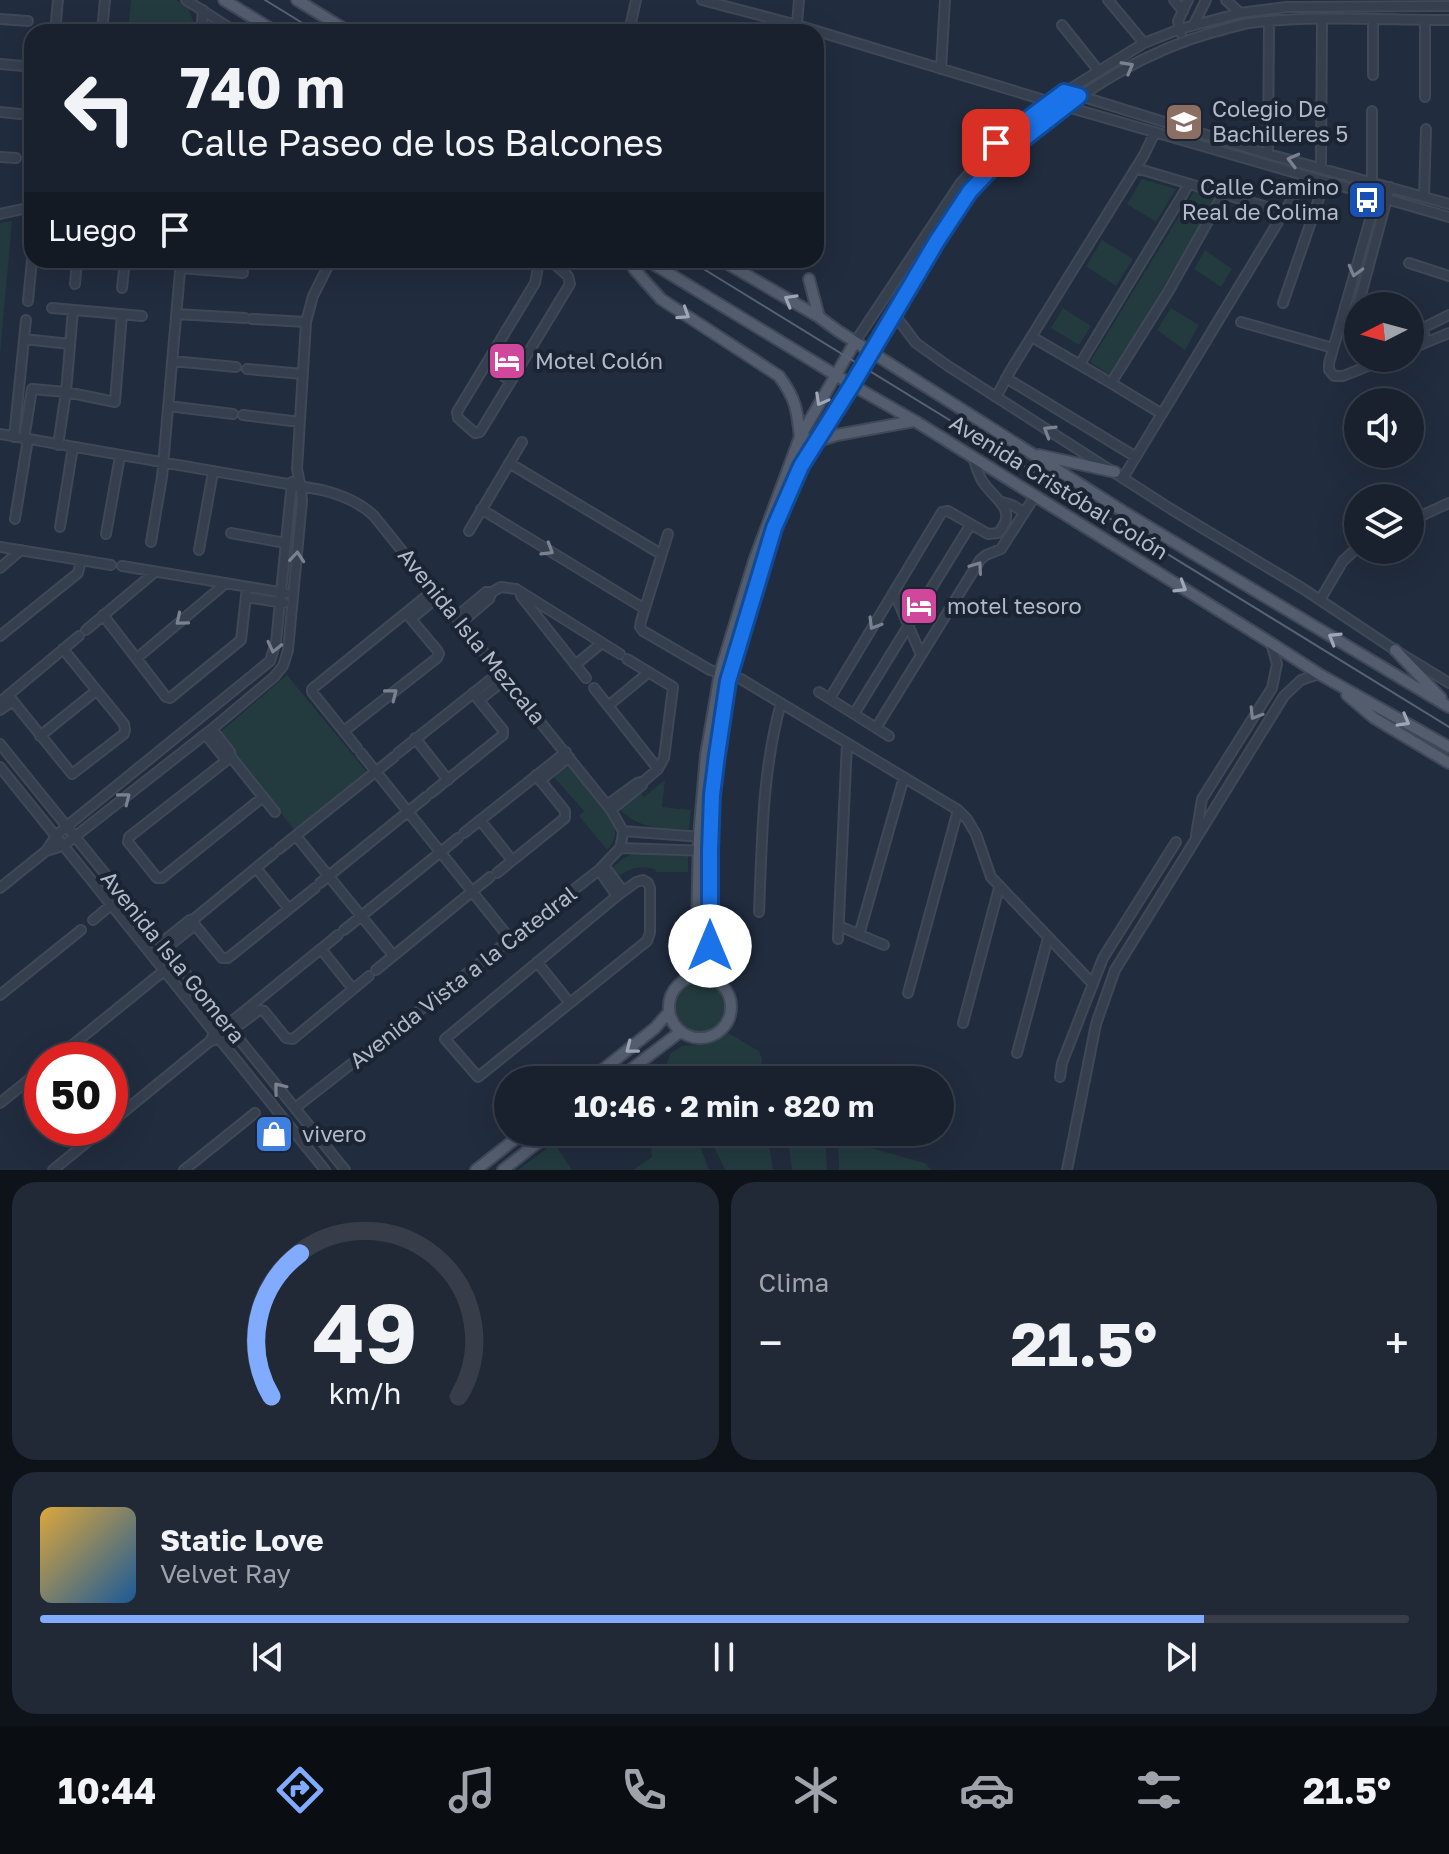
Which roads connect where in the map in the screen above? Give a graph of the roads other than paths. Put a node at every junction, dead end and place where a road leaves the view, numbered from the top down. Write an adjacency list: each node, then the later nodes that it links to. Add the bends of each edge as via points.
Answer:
1 (58, 0): 29 (street)
2 (105, 0): 30 (street)
3 (186, 0): 19 (street)
4 (224, 0): 33 (main road)
5 (297, 0): 34 (main road)
6 (636, 0): 35 (street)
7 (702, 0): 36 (street)
8 (799, 0): 37 (street)
9 (945, 0): 47 (street)
10 (1108, 0): 44 (street)
11 (1174, 0): 20 (street)
12 (1188, 0): 20 (street)
13 (1206, 0): 38 (street)
14 (1226, 0): 21 (street)
15 (1338, 3): 16 (street); 17 (street)
16 (1391, 3): 18 (street)
17 (1287, 4): 21 (street)
18 (1449, 6)
19 (203, 10): 31 (street); 32 (street)
20 (1183, 11): 40 (street)
21 (1240, 13): 38 (street)
22 (0, 19): 27 (street)
23 (1373, 19): 24 (street); 25 (street); 49 (street)
24 (1322, 20): 28 (street); 66 (street)
25 (1425, 20): 26 (street); 52 (street)
26 (1449, 20)
27 (28, 21)
28 (1269, 22): 42 (street); 62 (street)
29 (56, 24)
30 (103, 24)
31 (202, 24)
32 (224, 24)
33 (263, 24)
34 (336, 24)
35 (631, 24)
36 (793, 24)
37 (797, 24)
38 (1194, 24): 40 (street); 42 (street)
39 (1062, 25): 48 (street)
40 (1180, 29): 43 (street); 44 (street)
41 (824, 33): 47 (street)
42 (1198, 37): 43 (street)
43 (1184, 41): 51 (street, one-way to 43)
44 (1144, 43): 48 (street)
45 (0, 64): 46 (street)
46 (24, 66)
47 (941, 69): 53 (street)
48 (1098, 70): 50 (street)
49 (1373, 75)
50 (1064, 92): 51 (street); 53 (street)
51 (1079, 96): 54 (street); 58 (street)
52 (1425, 97)
53 (1049, 102): 54 (street); 113 (street, via 996,143 960,184)
54 (1064, 106): 60 (street); 107 (street, via 1007,152 970,191)
55 (1372, 111): 70 (street)
56 (0, 112): 57 (street)
57 (20, 114)
58 (1174, 125): 61 (street); 62 (street)
59 (1426, 129): 74 (street)
60 (1155, 132): 61 (street); 65 (street)
61 (1171, 136): 67 (street)
62 (1268, 154): 66 (street, one-way to 62)
63 (0, 157): 64 (street)
64 (16, 158)
65 (1136, 168): 69 (street); 119 (street)
66 (1321, 168): 70 (street)
67 (1306, 176): 68 (street); 78 (street)
68 (1325, 181): 73 (street); 101 (street)
69 (1189, 184): 72 (street); 128 (street)
70 (1376, 184): 71 (street); 73 (street)
71 (1390, 187): 74 (street); 75 (street)
72 (1224, 193): 78 (street); 136 (street)
73 (1374, 196): 75 (street); 98 (street, one-way to 98)
74 (1424, 197): 76 (street)
75 (1387, 200): 80 (street); 99 (street)
76 (1449, 204)
77 (24, 209): 79 (street)
78 (1284, 212): 141 (street)
79 (0, 214)
80 (1449, 217)
81 (1409, 263): 94 (street)
82 (31, 268): 100 (street)
83 (76, 268): 96 (street)
84 (124, 268): 97 (street)
85 (181, 268): 106 (street)
86 (209, 268): 93 (street)
87 (327, 268): 112 (street)
88 (538, 268): 127 (street, via 535,283)
89 (559, 268): 135 (street, via 570,284)
90 (634, 268): 145 (main road, one-way to 145, via 661,299 779,376 797,407)
91 (660, 268): 133 (main road, Avenida Cristóbal Colón)
92 (735, 268): 110 (main road, Avenida Cristóbal Colón, one-way to 92)
93 (243, 273)
94 (1449, 276)
95 (809, 279): 110 (main road)
96 (75, 284)
97 (122, 288)
98 (1349, 292)
99 (1363, 292)
100 (28, 301)
101 (1283, 303)
102 (52, 308): 103 (street)
103 (73, 310): 105 (street); 123 (street)
104 (1344, 310): 124 (street)
105 (122, 314): 109 (street); 138 (street, via 115,402)
106 (176, 314): 112 (street); 126 (street)
107 (894, 314): 116 (street); 139 (street, Avenida Cristóbal Colón, via 921,347)
108 (1449, 315): 115 (street)
109 (142, 316)
110 (819, 317): 121 (main road, Avenida Cristóbal Colón)
111 (26, 320): 120 (street)
112 (306, 322): 132 (street)
113 (869, 322): 116 (street, via 882,322); 121 (street)
114 (1241, 322): 124 (street)
115 (1424, 328)
116 (883, 332): 125 (street)
117 (1424, 333): 122 (street)
118 (1449, 333): 122 (street)
119 (1032, 337): 128 (street); 134 (street)
120 (24, 339): 123 (street); 146 (street)
121 (855, 342): 125 (main road, Avenida Cristóbal Colón); 133 (main road)
122 (1426, 342)
123 (70, 344): 138 (street)
124 (1333, 348): 131 (street, via 1329,370 1334,376)
125 (872, 352): 137 (main road); 151 (main road, Avenida Cristóbal Colón)
126 (172, 361): 129 (street); 140 (street)
127 (488, 361): 135 (street); 135 (street, via 457,412 473,432 480,432)
128 (1080, 364): 136 (street)
129 (236, 367)
130 (247, 369): 132 (street)
131 (1353, 372)
132 (303, 374): 143 (street)
133 (835, 374): 137 (main road, Avenida Cristóbal Colón); 145 (main road, one-way to 145)
134 (1006, 378): 139 (street); 154 (street)
135 (510, 382)
136 (1111, 383): 141 (street)
137 (852, 385): 142 (main road, Avenida Cristóbal Colón); 147 (main road)
138 (66, 392): 146 (street, via 32,389); 149 (street)
139 (996, 397): 159 (street, Avenida Cristóbal Colón, one-way to 139)
140 (168, 406): 143 (street); 155 (street)
141 (1162, 414): 154 (street)
142 (915, 421): 147 (main road); 153 (main road, Avenida Cristóbal Colón)
143 (300, 422): 157 (street)
144 (0, 434): 146 (street, Avenida Isla Mezcala)
145 (800, 437): 147 (main road); 211 (main road, via 754,561)
146 (22, 438): 149 (street, Avenida Isla Mezcala); 168 (street)
147 (818, 441): 211 (main road, via 774,528)
148 (522, 442): 156 (street)
149 (58, 445): 150 (street, Avenida Isla Mezcala)
150 (73, 447): 152 (street, Avenida Isla Mezcala); 170 (street)
151 (1029, 453): 159 (main road); 224 (main road, Avenida Cristóbal Colón, one-way to 151)
152 (120, 456): 155 (street, Avenida Isla Mezcala); 173 (street)
153 (973, 457): 162 (main road, Avenida Cristóbal Colón); 163 (street, via 981,479)
154 (1136, 457): 159 (street)
155 (163, 463): 158 (street, Avenida Isla Mezcala); 175 (street)
156 (509, 463): 165 (street); 180 (street)
157 (297, 469): 160 (street); 161 (street)
158 (213, 472): 160 (street, Avenida Isla Mezcala); 179 (street)
159 (1119, 475): 195 (street, Avenida Cristóbal Colón)
160 (290, 486): 161 (street, Avenida Isla Mezcala); 176 (street)
161 (301, 488): 191 (street, Avenida Isla Mezcala, via 337,494 366,508); 194 (street, one-way to 161)
162 (1035, 496): 166 (street); 203 (main road, Avenida Cristóbal Colón, one-way to 203)
163 (1002, 502): 166 (street); 169 (street, via 1006,519 998,533 988,534)
164 (1449, 503): 167 (street)
165 (481, 509): 171 (street); 196 (street, one-way to 196)
166 (1024, 512): 206 (street, one-way to 166, via 980,560 1001,549)
167 (1424, 515)
168 (15, 519)
169 (971, 524): 190 (street, via 942,512); 200 (street)
170 (60, 527)
171 (469, 531)
172 (231, 533): 176 (street)
173 (106, 534)
174 (668, 534): 180 (street)
175 (151, 542)
176 (285, 543): 193 (street)
177 (0, 547): 178 (street)
178 (21, 550): 181 (street); 185 (street)
179 (199, 550)
180 (661, 554): 196 (street)
181 (81, 560): 183 (street); 201 (street, via 78,573)
182 (1344, 560): 195 (street)
183 (111, 565)
184 (122, 566): 186 (street)
185 (0, 568)
186 (155, 572): 187 (street); 197 (street)
187 (226, 583): 188 (street); 207 (street, one-way to 207)
188 (247, 587): 192 (street); 193 (street)
189 (516, 589): 199 (street, via 501,587); 202 (street); 208 (street)
190 (894, 592): 200 (street); 220 (street, one-way to 220)
191 (437, 593): 198 (street); 199 (street, Avenida Isla Mezcala)
192 (246, 597): 193 (street); 207 (street, via 241,640 170,698)
193 (280, 597): 194 (street); 252 (street, one-way to 252, via 275,648 266,665)
194 (293, 599): 229 (street, via 283,666)
195 (1320, 600): 205 (street, Avenida Cristóbal Colón)
196 (645, 609): 211 (street, via 643,631)
197 (103, 615): 204 (street); 207 (street)
198 (409, 616): 228 (street, one-way to 198, via 437,658 437,650); 228 (street, via 312,689)
199 (459, 620): 210 (street, Avenida Isla Mezcala)
200 (908, 625): 206 (street); 226 (street)
201 (0, 636)
202 (602, 643): 208 (street); 209 (street)
203 (1271, 643): 212 (main road, Avenida Cristóbal Colón); 259 (street, one-way to 259, via 1277,664 1272,688 1202,799)
204 (63, 649): 216 (street); 219 (street)
205 (1395, 650): 214 (street, Avenida Cristóbal Colón); 224 (main road)
206 (921, 655): 227 (street)
207 (137, 658)
208 (575, 665): 213 (street)
209 (649, 672): 223 (street); 240 (street, via 673,687)
210 (503, 675): 218 (street); 236 (street, Avenida Isla Mezcala)
211 (725, 675): 222 (street); 256 (main road, via 706,755); 257 (main road)
212 (1323, 677): 235 (main road, Avenida Cristóbal Colón, one-way to 235); 238 (main road, via 1374,718); 259 (street, via 1301,680 1284,696)
213 (586, 678)
214 (1449, 683)
215 (594, 688): 223 (street)
216 (96, 691): 230 (street); 230 (street, via 124,724 124,734 72,774)
217 (819, 692): 220 (street)
218 (476, 697): 232 (street); 245 (street, via 503,735)
219 (10, 698): 221 (street); 225 (street); 230 (street)
220 (830, 698): 226 (street)
221 (0, 702)
222 (781, 703): 233 (street); 276 (street, via 764,801)
223 (608, 706): 240 (street)
224 (1448, 706)
225 (0, 710)
226 (854, 714): 227 (street)
227 (876, 728): 231 (street)
228 (344, 731): 241 (street)
229 (209, 732): 237 (street); 255 (street, one-way to 229)
230 (40, 736)
231 (889, 736)
232 (415, 738): 241 (street); 245 (street)
233 (847, 743): 243 (street); 280 (street)
234 (0, 744): 239 (street, Avenida Isla Gomera)
235 (1449, 747)
236 (568, 755): 244 (street); 247 (street, Avenida Isla Mezcala)
237 (229, 758): 246 (street); 246 (street, via 129,837 157,878)
238 (1449, 763)
239 (17, 765): 242 (street); 252 (street, Avenida Isla Gomera)
240 (658, 769): 247 (street)
241 (376, 771): 250 (street); 254 (street)
242 (2, 773): 253 (street, Avenida Isla Gomera)
243 (904, 777): 248 (street); 282 (street)
244 (538, 778): 251 (street); 265 (street, via 566,816)
245 (448, 780): 250 (street)
246 (263, 797): 249 (street)
247 (609, 808): 258 (street, Avenida Isla Mezcala)
248 (958, 810): 270 (street, via 976,834); 297 (street)
249 (275, 812)
250 (408, 812): 264 (street); 268 (street)
251 (480, 820): 264 (street); 265 (street)
252 (67, 826): 253 (street); 255 (street, Avenida Isla Gomera)
253 (56, 836): 261 (street, Avenida Isla Gomera); 262 (street)
254 (296, 836): 266 (street); 268 (street)
255 (75, 837): 261 (street); 273 (street, Avenida Isla Gomera)
256 (699, 837): 257 (street); 258 (street); 263 (main road)
257 (711, 837): 263 (main road)
258 (622, 839): 263 (street); 267 (street, Avenida Vista a la Catedral)
259 (1196, 839): 325 (street, via 1115,970 1096,1024)
260 (1176, 842): 295 (street, via 1103,958)
261 (63, 846): 262 (street); 274 (street, Avenida Isla Gomera)
262 (46, 851): 269 (street)
263 (704, 851): 293 (main road); 294 (main road)
264 (441, 852): 271 (street); 277 (street)
265 (512, 860): 271 (street)
266 (256, 868): 275 (street); 279 (street)
267 (601, 868): 272 (street); 285 (street, Avenida Vista a la Catedral)
268 (329, 876): 275 (street); 277 (street)
269 (0, 888)
270 (999, 888): 283 (street); 301 (street)
271 (471, 893): 285 (street); 289 (street)
272 (620, 894): 291 (street); 299 (street, via 639,880 648,883 650,937)
273 (123, 895): 274 (street); 286 (street, Avenida Isla Gomera)
274 (111, 905): 278 (street); 292 (street, Avenida Isla Gomera)
275 (289, 909): 279 (street, via 225,959)
276 (759, 912)
277 (361, 916): 288 (street); 289 (street)
278 (93, 920)
279 (193, 921): 286 (street)
280 (839, 926): 282 (street); 284 (street)
281 (81, 930): 298 (street)
282 (859, 935): 287 (street)
283 (1048, 938): 295 (street); 306 (street)
284 (838, 939)
285 (509, 941): 313 (street, Avenida Vista a la Catedral)
286 (163, 945): 290 (street, Avenida Isla Gomera)
287 (884, 945)
288 (321, 949): 296 (street); 302 (street)
289 (393, 955): 296 (street)
290 (176, 961): 292 (street); 302 (street, Avenida Isla Gomera)
291 (537, 962): 299 (street); 299 (street, via 445,1039 478,1077)
292 (164, 971): 304 (street, Avenida Isla Gomera); 305 (street)
293 (696, 975): 294 (main road); 300 (main road, via 676,986)
294 (710, 977): 303 (main road, via 729,996 727,1023 705,1038)
295 (1093, 984): 309 (street)
296 (353, 989): 302 (street, via 293,1039 259,1010)
297 (908, 993)
298 (0, 995)
299 (569, 1002)
300 (669, 1012): 303 (main road); 307 (main road, one-way to 307)
301 (963, 1023)
302 (229, 1027): 304 (street); 313 (street, Avenida Isla Gomera, one-way to 302)
303 (680, 1032): 308 (main road)
304 (214, 1038): 312 (street); 319 (street, Avenida Isla Gomera)
305 (76, 1042)
306 (1017, 1053)
307 (608, 1066)
308 (635, 1066)
309 (1060, 1077)
310 (24, 1084): 311 (street)
311 (0, 1103)
312 (128, 1108)
313 (295, 1108): 318 (street, Avenida Isla Gomera)
314 (255, 1113): 321 (street)
315 (82, 1146): 320 (street)
316 (506, 1146): 323 (main road)
317 (533, 1146): 324 (main road)
318 (335, 1157): 319 (street); 322 (street, Avenida Isla Gomera)
319 (322, 1169)
320 (53, 1170)
321 (184, 1170)
322 (345, 1170)
323 (476, 1170)
324 (503, 1170)
325 (1067, 1170)

